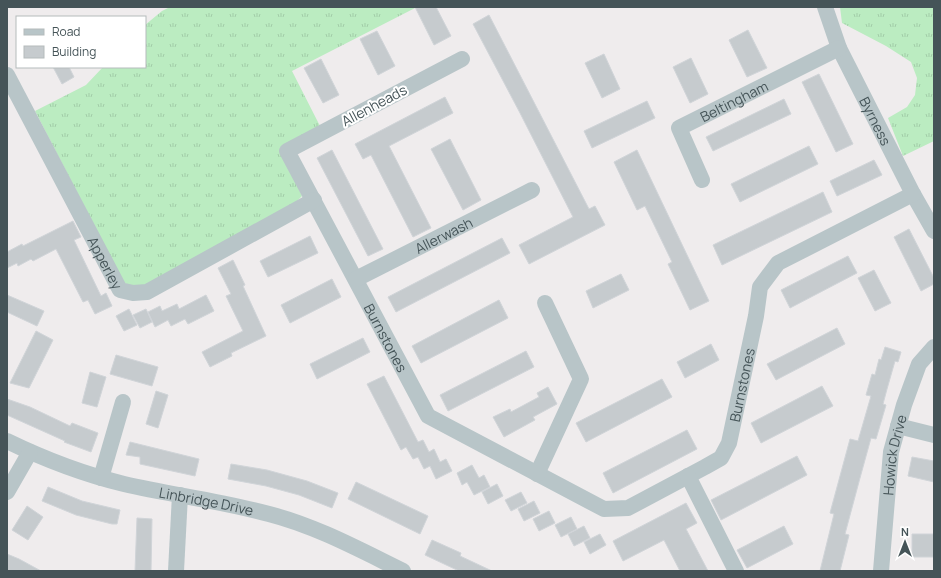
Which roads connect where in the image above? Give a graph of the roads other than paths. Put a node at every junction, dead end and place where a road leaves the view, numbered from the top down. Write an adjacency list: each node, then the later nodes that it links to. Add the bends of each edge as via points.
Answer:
1 (825, 7): 2 (street, Byrness)
2 (839, 48): 7 (street, Beltingham, via 679,128); 9 (street, Byrness)
3 (462, 59): 6 (street, Allenheads)
4 (7, 75): 5 (street)
5 (13, 99): 10 (street, Apperley, via 120,290 133,293 147,292)
6 (287, 151): 10 (street, Burnstones)
7 (702, 180)
8 (532, 190): 12 (street, Allerwash)
9 (913, 194): 11 (street, Byrness); 21 (street, Burnstones, via 778,263 760,287 729,443 721,458)
10 (314, 200): 12 (street, Burnstones)
11 (933, 224)
12 (356, 279): 20 (street, Burnstones, via 428,416)
13 (545, 304): 20 (street, via 581,380)
14 (934, 348): 16 (street, Howick Drive, via 919,364)
15 (123, 402): 22 (street)
16 (898, 426): 17 (street); 28 (street, Howick Drive, via 891,452)
17 (934, 435)
18 (7, 441): 19 (street, Linbridge Drive)
19 (30, 452): 22 (street, Linbridge Drive); 23 (street)
20 (537, 474): 21 (street, Burnstones, via 604,509 628,508)
21 (688, 476): 27 (street)
22 (100, 478): 24 (street, Linbridge Drive)
23 (7, 492)
24 (180, 494): 25 (street); 26 (street, Linbridge Drive, via 271,514 313,529)
25 (176, 571)
26 (403, 571)
27 (736, 571)
28 (881, 571)

